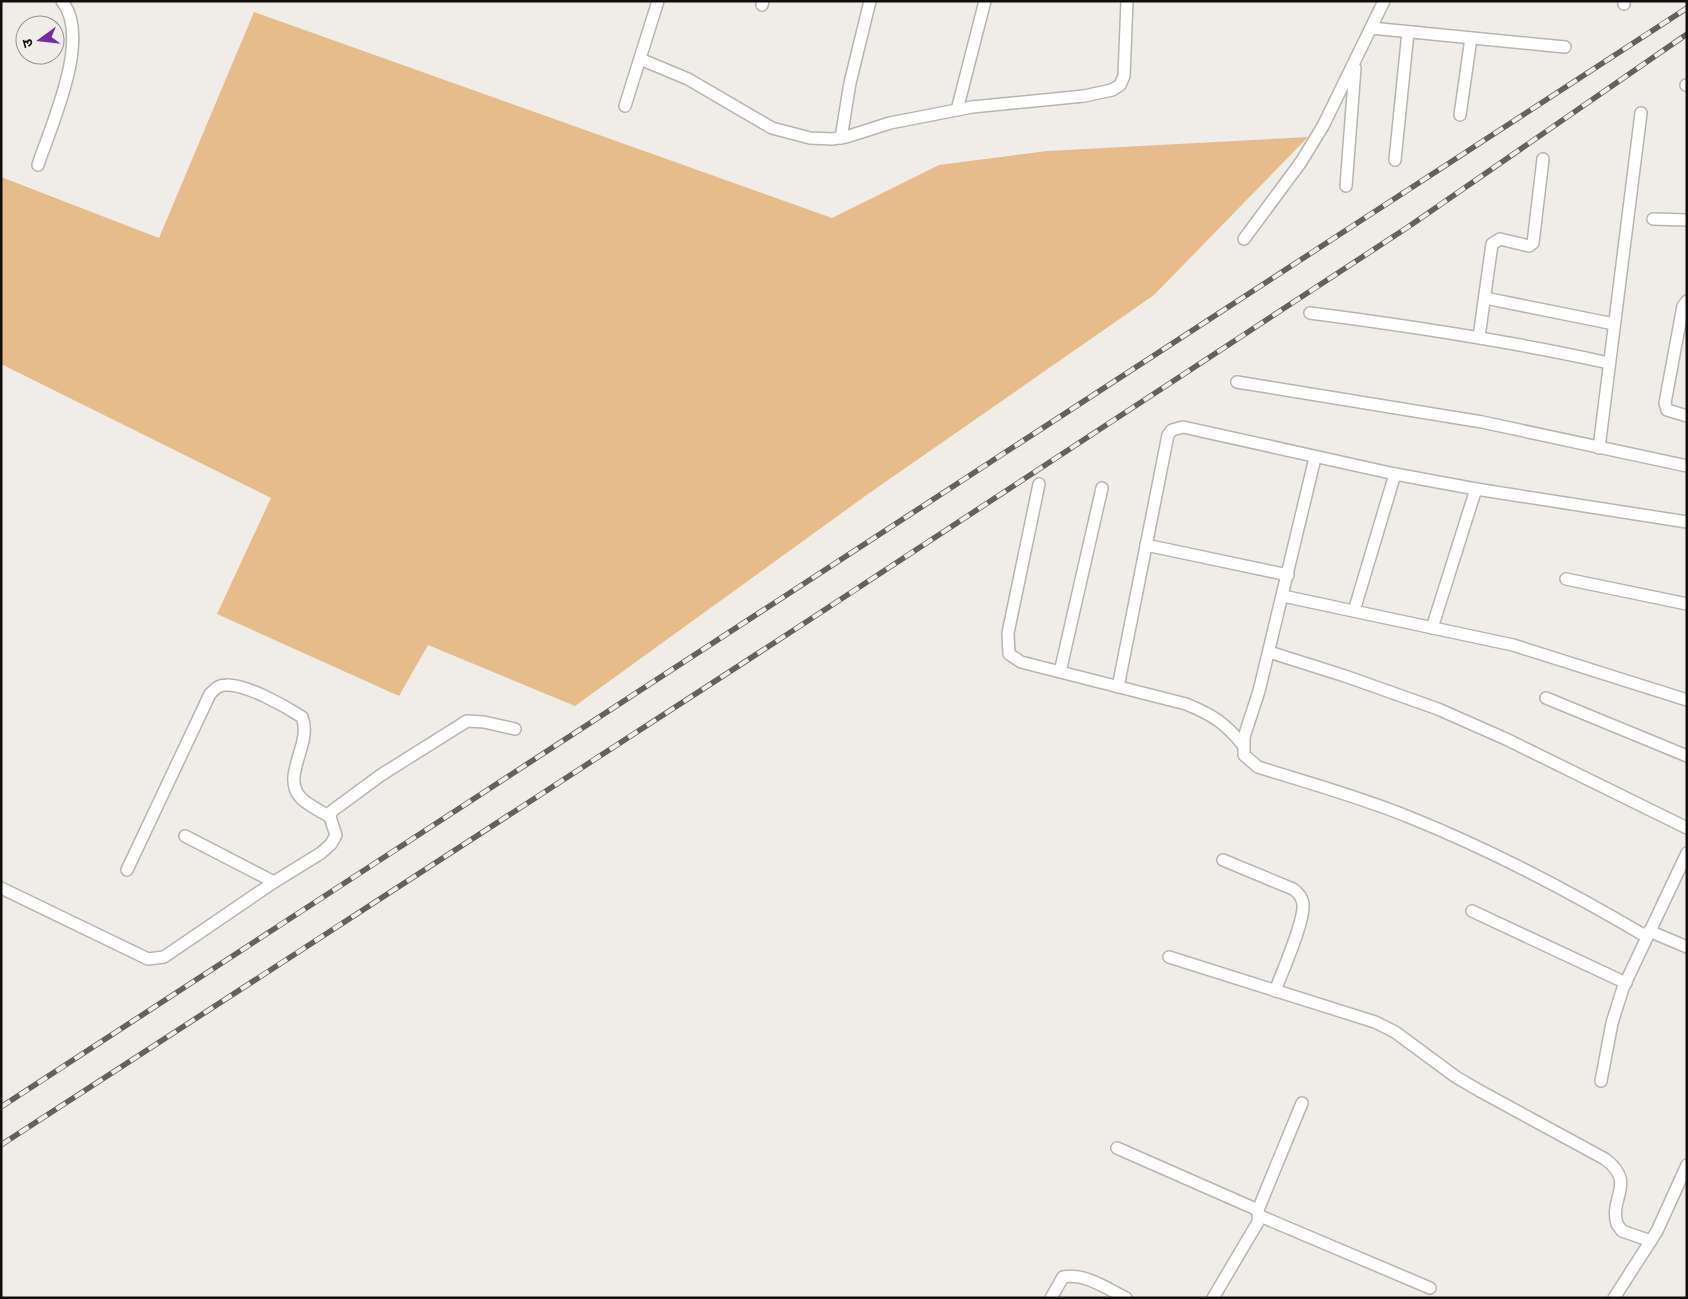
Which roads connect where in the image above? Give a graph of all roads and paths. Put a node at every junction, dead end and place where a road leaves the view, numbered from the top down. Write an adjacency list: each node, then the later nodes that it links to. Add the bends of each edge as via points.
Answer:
1 (62, 1): 20 (street, via 71,18 72,55)
2 (658, 1): 11 (street)
3 (870, 1): 17 (street, via 850,83)
4 (985, 1): 14 (street)
5 (1127, 1): 14 (street, via 1124,76 1120,85 1084,96)
6 (1384, 1): 7 (street)
7 (1371, 28): 8 (street); 12 (street)
8 (1408, 32): 9 (street); 19 (street)
9 (1471, 38): 10 (street); 16 (street)
10 (1565, 47)
11 (640, 58): 13 (street); 17 (street, via 688,78 772,128 810,138)
12 (1355, 62): 21 (street); 24 (street, via 1323,126)
13 (625, 106)
14 (957, 110): 17 (street, via 890,123)
15 (1641, 113): 28 (street)
16 (1460, 115)
17 (841, 138)
18 (1543, 158): 25 (street, via 1532,244 1500,239 1494,242)
19 (1395, 160)
20 (38, 165)
21 (1346, 186)
22 (1653, 219): 23 (street)
23 (1687, 220)
24 (1244, 239)
25 (1485, 298): 28 (street); 29 (street)
26 (1687, 301): 32 (street, via 1683,306 1665,403 1670,412)
27 (1310, 313): 29 (street)
28 (1614, 324): 30 (street)
29 (1479, 337): 30 (street)
30 (1610, 363): 33 (street)
31 (1237, 382): 33 (street, via 1482,422)
32 (1687, 416)
33 (1599, 448): 35 (street)
34 (1315, 458): 36 (street); 41 (street, via 1176,427 1168,435); 42 (street)
35 (1687, 466)
36 (1395, 474): 39 (street); 46 (street)
37 (1039, 484): 49 (street, via 1007,646 1015,660)
38 (1102, 488): 49 (street)
39 (1476, 490): 40 (street); 47 (street)
40 (1687, 522)
41 (1146, 545): 42 (street); 50 (street)
42 (1288, 575): 44 (street)
43 (1566, 579): 45 (street)
44 (1283, 596): 46 (street); 48 (street)
45 (1687, 604)
46 (1354, 611): 47 (street)
47 (1432, 628): 52 (street, via 1513,646)
48 (1269, 652): 54 (street); 57 (street, via 1438,709)
49 (1060, 672): 50 (street)
50 (1118, 687): 54 (street, via 1209,713 1225,724)
51 (1546, 698): 55 (street)
52 (1687, 700)
53 (515, 729): 56 (street, via 474,720 461,724 346,799)
54 (1243, 745): 65 (street, via 1244,755 1258,767 1410,817 1519,867)
55 (1687, 756)
56 (330, 817): 61 (street, via 302,799 296,791 295,768 306,734 302,717 243,688 217,687 210,694); 62 (street, via 336,835 331,844)
57 (1687, 828)
58 (185, 836): 62 (street)
59 (1687, 853): 65 (street)
60 (1224, 860): 69 (street, via 1293,888 1300,894 1302,918)
61 (126, 870)
62 (274, 882): 63 (street, via 172,954 157,959 148,958)
63 (1, 888)
64 (1472, 911): 68 (street)
65 (1648, 934): 66 (street); 68 (street)
66 (1687, 947)
67 (1169, 957): 69 (street)
68 (1626, 983): 70 (street, via 1612,1023)
69 (1275, 991): 75 (street, via 1375,1022 1480,1091 1605,1159 1620,1173 1617,1224 1622,1231)
70 (1601, 1081)
71 (1302, 1103): 74 (street)
72 (1117, 1148): 74 (street)
73 (1687, 1165): 75 (street)
74 (1259, 1213): 76 (street); 79 (street)
75 (1651, 1241): 80 (street)
76 (1430, 1288)
77 (1051, 1298): 78 (street, via 1063,1277 1072,1276 1083,1277)
78 (1126, 1298)
79 (1213, 1298)
80 (1614, 1298)

